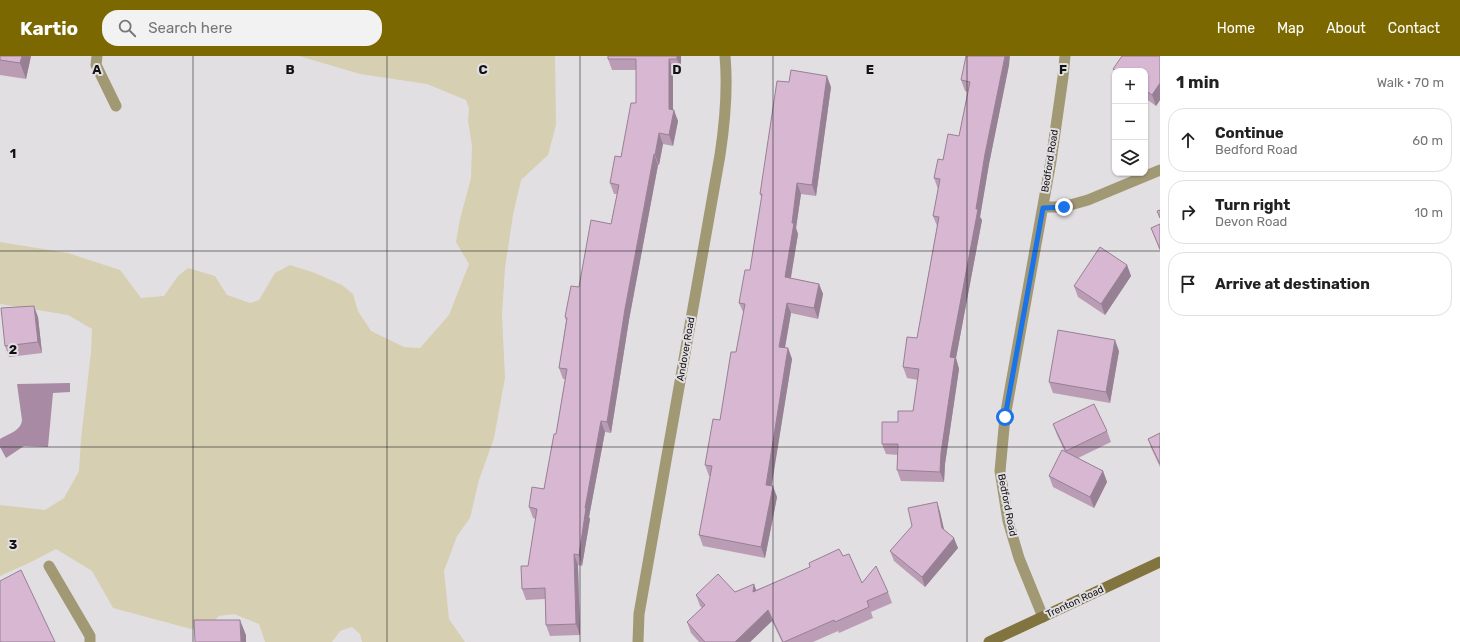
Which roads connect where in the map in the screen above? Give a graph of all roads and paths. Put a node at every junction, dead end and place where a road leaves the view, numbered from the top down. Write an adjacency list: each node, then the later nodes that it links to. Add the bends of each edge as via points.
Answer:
1 (97, 56): 4 (street, via 96,65)
2 (725, 56): 11 (street, Andover Road, via 727,76 720,155 639,614)
3 (1065, 56): 6 (street, Bedford Road)
4 (116, 106)
5 (1160, 170): 6 (street, via 1088,200 1064,207)
6 (1043, 208): 9 (street, Bedford Road, via 1005,417 1000,470 1008,521)
7 (1160, 562): 9 (main road, Trenton Road)
8 (49, 566): 10 (street, via 90,636)
9 (1043, 617): 12 (main road, Trenton Road)
10 (90, 642)
11 (638, 642)
12 (989, 642)

